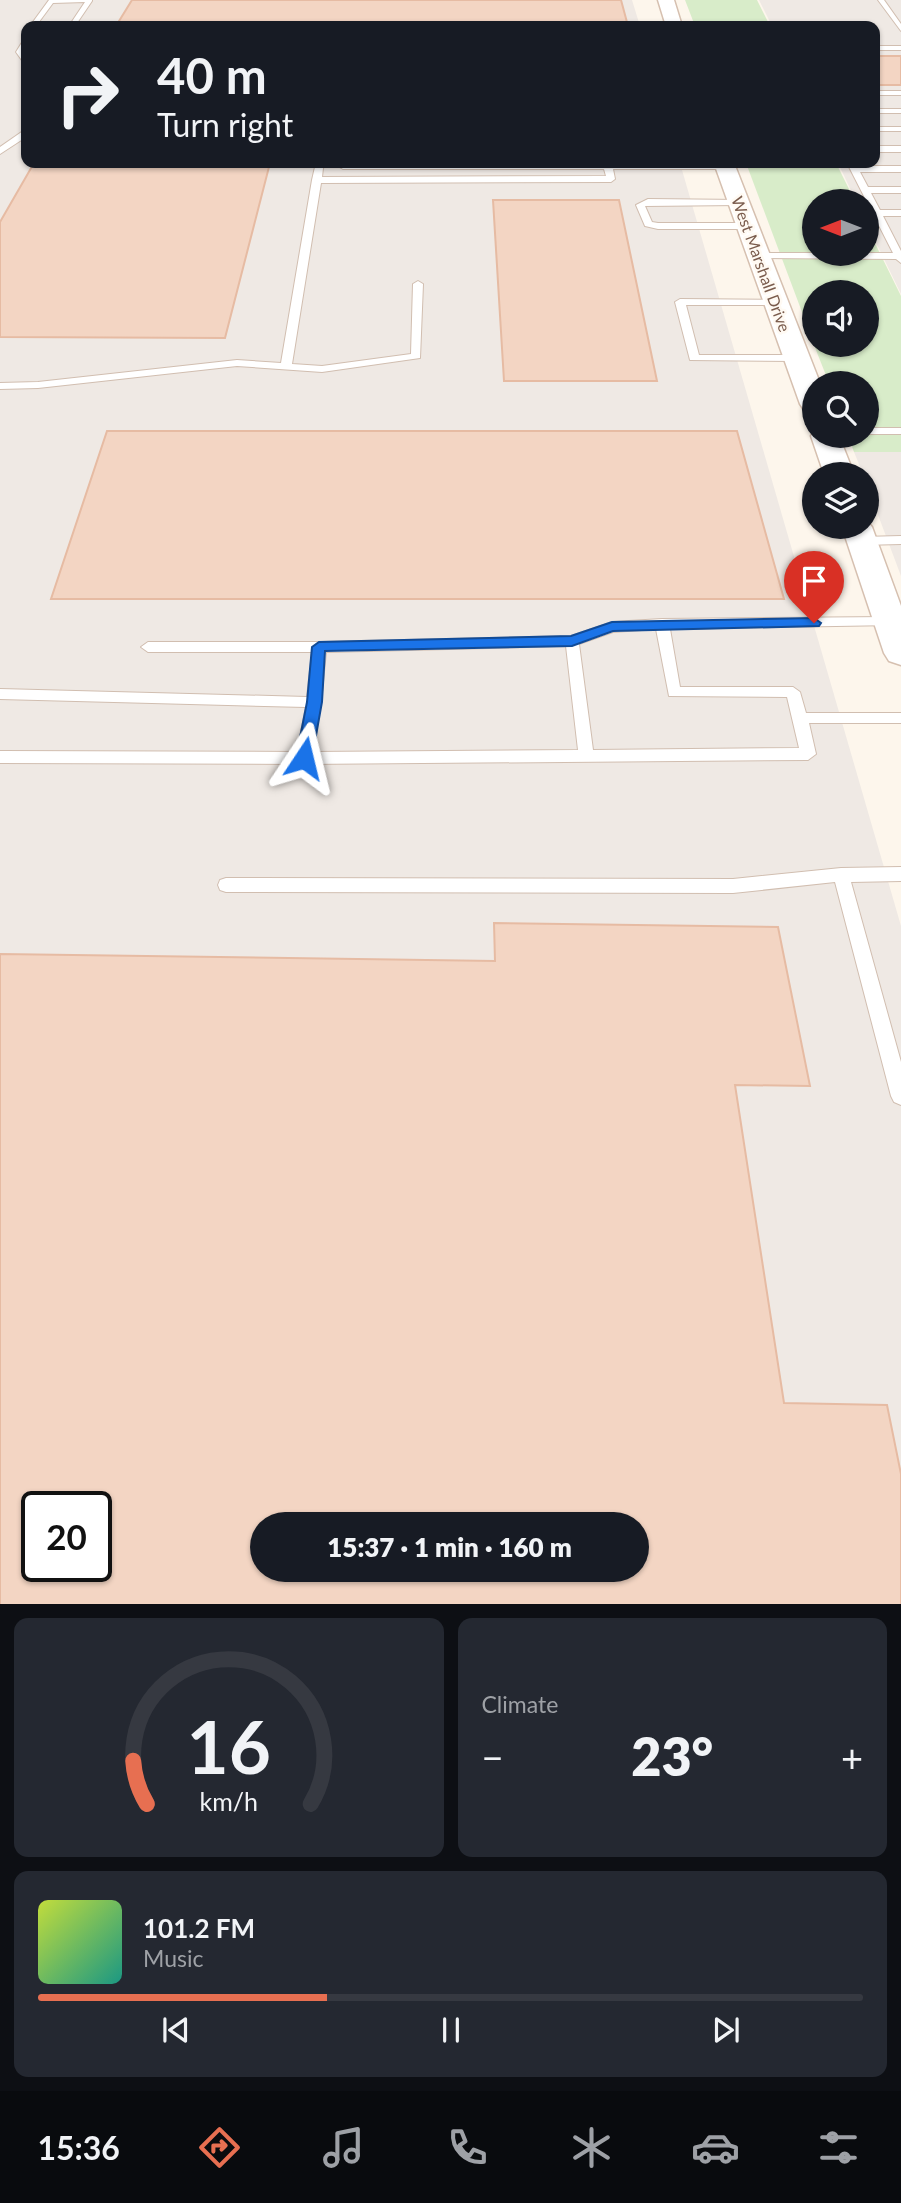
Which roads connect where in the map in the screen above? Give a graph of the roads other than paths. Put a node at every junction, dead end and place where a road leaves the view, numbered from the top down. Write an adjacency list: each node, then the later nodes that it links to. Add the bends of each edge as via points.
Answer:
1 (52, 0): 2 (lane); 5 (lane)
2 (89, 0): 6 (lane)
3 (666, 0): 7 (main road)
4 (881, 0): 8 (lane)
5 (37, 21)
6 (75, 21)
7 (672, 21)
8 (901, 29)
9 (880, 48): 10 (lane)
10 (901, 48)
11 (880, 93): 12 (lane)
12 (901, 93)
13 (880, 111): 14 (lane)
14 (901, 111)
15 (901, 129): 16 (lane)
16 (880, 130)
17 (21, 136): 20 (lane)
18 (880, 149): 19 (lane)
19 (901, 149)
20 (0, 151)
21 (319, 168): 27 (lane)
22 (608, 168): 27 (lane, via 611,179)
23 (726, 168): 31 (main road, West Marshall Drive)
24 (854, 168): 28 (lane)
25 (880, 168): 26 (lane)
26 (901, 169)
27 (316, 180): 43 (lane)
28 (865, 189)
29 (879, 190): 30 (lane)
30 (901, 190)
31 (739, 202): 35 (main road, West Marshall Drive); 35 (lane, via 639,205 648,225)
32 (879, 213): 33 (lane)
33 (901, 213)
34 (879, 217): 36 (lane)
35 (748, 226): 38 (main road, West Marshall Drive)
36 (888, 235): 37 (lane); 39 (lane)
37 (901, 235)
38 (759, 256): 39 (lane); 41 (main road, West Marshall Drive)
39 (900, 257)
40 (418, 284): 43 (lane, via 416,356 322,369)
41 (775, 302): 42 (main road, West Marshall Drive); 42 (lane, via 680,302 694,358)
42 (795, 358): 44 (main road, West Marshall Drive)
43 (286, 366): 45 (lane, via 237,363)
44 (802, 375)
45 (0, 386)
46 (879, 431): 47 (lane)
47 (901, 431)
48 (879, 537): 50 (lane)
49 (862, 539): 51 (main road)
50 (901, 540)
51 (890, 622): 52 (lane); 56 (main road)
52 (662, 624): 53 (lane, via 612,627); 59 (lane, via 674,692 793,692)
53 (572, 641): 55 (lane); 61 (lane)
54 (148, 647): 55 (lane)
55 (319, 647): 58 (lane)
56 (901, 653)
57 (0, 694): 58 (lane)
58 (314, 702): 63 (lane)
59 (800, 718): 60 (lane); 61 (lane, via 808,754)
60 (901, 718)
61 (586, 754): 63 (lane)
62 (0, 757): 63 (lane)
63 (304, 758)
64 (901, 874): 65 (lane)
65 (841, 875): 66 (lane, via 733,886); 67 (lane)
66 (226, 885)
67 (901, 1096)

